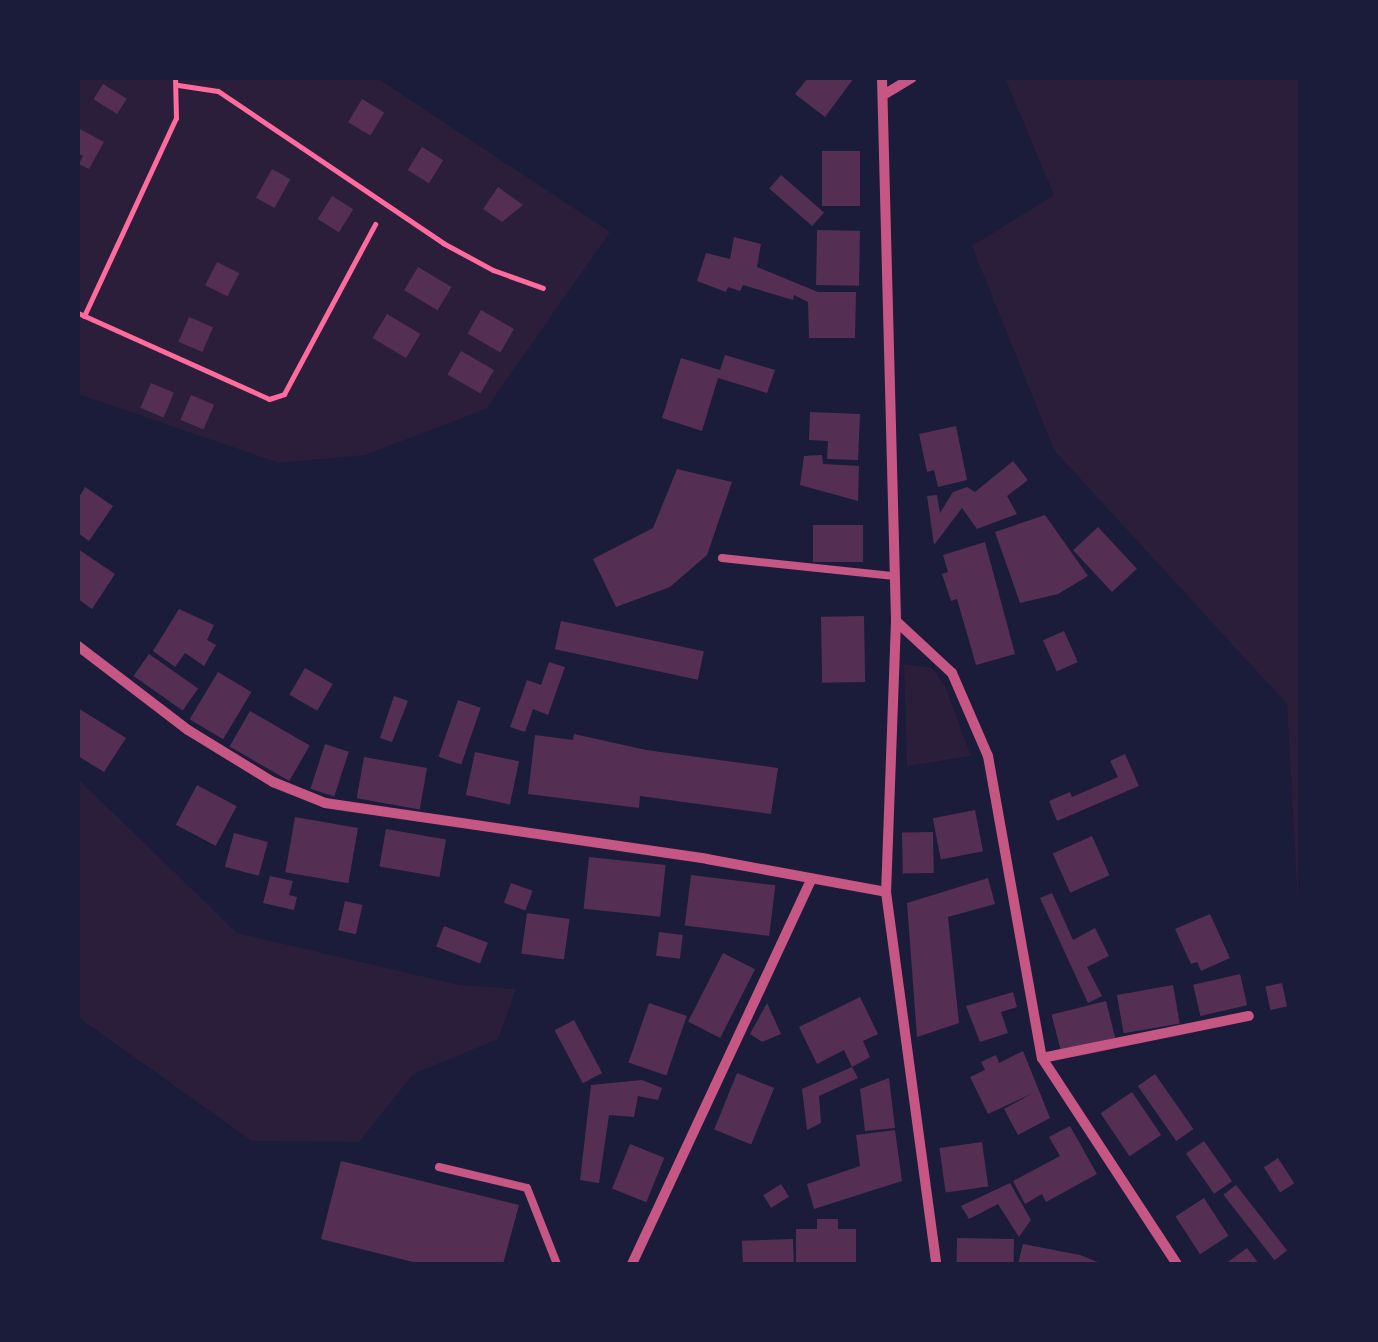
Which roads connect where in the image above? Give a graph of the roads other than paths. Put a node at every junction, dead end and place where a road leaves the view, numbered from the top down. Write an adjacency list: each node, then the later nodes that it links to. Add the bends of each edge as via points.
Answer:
1 (882, 78): 3 (street)
2 (912, 78): 3 (street)
3 (885, 94): 5 (street)
4 (722, 558): 5 (lane)
5 (892, 576): 6 (street)
6 (896, 621): 9 (street); 11 (street, via 952,673 988,756)
7 (78, 646): 8 (street, via 188,730 272,782 325,802)
8 (811, 880): 9 (street); 14 (street)
9 (886, 892): 15 (street)
10 (1249, 1016): 11 (street)
11 (1042, 1058): 16 (street)
12 (439, 1166): 13 (lane, via 527,1188)
13 (557, 1264)
14 (632, 1264)
15 (936, 1264)
16 (1177, 1264)

